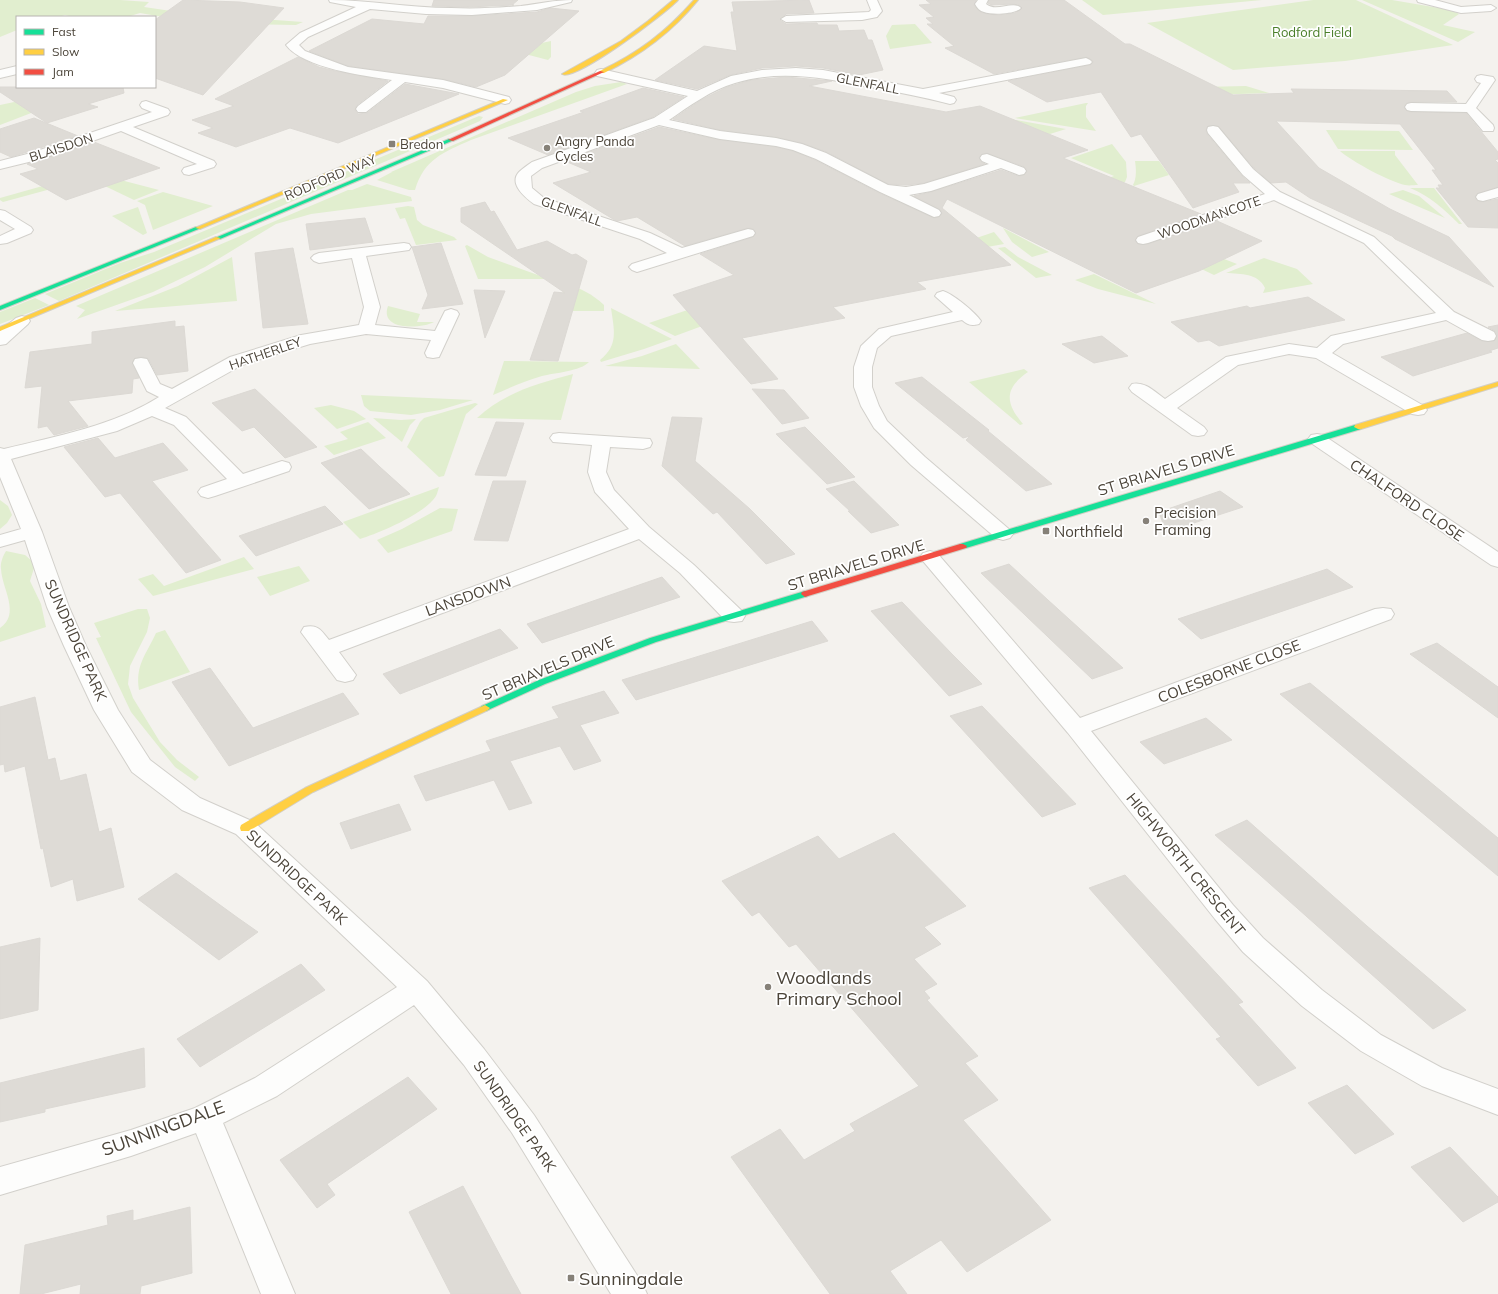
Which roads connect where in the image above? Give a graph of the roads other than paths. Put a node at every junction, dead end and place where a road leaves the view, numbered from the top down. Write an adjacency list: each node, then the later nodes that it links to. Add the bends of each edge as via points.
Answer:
1 (334, 0): 8 (street)
2 (567, 0): 11 (street)
3 (676, 0): 15 (street, via 631,36)
4 (696, 0): 17 (street, RODFORD WAY, via 656,40)
5 (872, 0): 12 (street, via 877,11 873,15)
6 (983, 0): 10 (street, via 980,4 988,11)
7 (1422, 0): 9 (street, via 1461,10)
8 (367, 6): 11 (street, via 448,11); 19 (street, via 304,35 292,45 300,54 346,70)
9 (1494, 6)
10 (1016, 8)
11 (512, 10): 13 (street)
12 (786, 19)
13 (495, 22)
14 (1086, 62): 22 (street, GLENFALL)
15 (578, 68): 17 (street); 20 (street)
16 (16, 70): 18 (street)
17 (601, 73): 23 (street); 27 (street, RODFORD WAY)
18 (0, 74)
19 (403, 78): 24 (street); 30 (street)
20 (556, 78)
21 (1489, 80): 29 (street)
22 (922, 93): 23 (street, GLENFALL, via 822,74 796,72 762,74 731,80); 25 (street, GLENFALL)
23 (698, 95): 31 (street, GLENFALL)
24 (509, 98): 27 (street); 56 (street, RODFORD WAY)
25 (950, 100)
26 (146, 105): 32 (street, BLAISDON, via 164,112)
27 (529, 106): 59 (street, RODFORD WAY)
28 (1411, 107): 29 (street)
29 (1470, 108): 33 (street)
30 (362, 109)
31 (658, 121): 41 (street, via 720,135 797,147 821,156); 52 (street, GLENFALL, via 537,165 524,175 523,183 527,192 539,201 645,236)
32 (123, 127): 38 (street, BLAISDON, via 36,156); 39 (street, via 209,164)
33 (1493, 128): 35 (street)
34 (1214, 130): 43 (street, WOODMANCOTE, via 1248,172)
35 (1498, 139)
36 (980, 155): 37 (street)
37 (1001, 164): 40 (street); 41 (street, via 926,188 906,191)
38 (0, 165)
39 (189, 171)
40 (1019, 171)
41 (885, 189): 45 (street)
42 (1498, 192): 44 (street)
43 (1275, 195): 49 (street, WOODMANCOTE); 58 (street, WOODMANCOTE, via 1369,240)
44 (1483, 197)
45 (934, 213)
46 (0, 214): 48 (street, via 26,230)
47 (748, 233): 52 (street)
48 (2, 240)
49 (1143, 240)
50 (404, 247): 51 (street)
51 (358, 253): 53 (street); 61 (street, via 372,308)
52 (679, 254): 54 (street)
53 (319, 258)
54 (637, 267)
55 (943, 296): 85 (street, via 971,319 885,332 869,346 863,367 863,387 880,424 918,461)
56 (0, 308)
57 (450, 314): 62 (street)
58 (1448, 315): 63 (street, WOODMANCOTE); 66 (street, via 1337,340)
59 (22, 321): 60 (street, RODFORD WAY); 64 (street)
60 (0, 329)
61 (366, 329): 62 (street, HATHERLEY); 70 (street, HATHERLEY, via 306,339 236,361)
62 (441, 336): 65 (street)
63 (1488, 336)
64 (0, 340)
65 (433, 353)
66 (1321, 354): 71 (street, via 1289,348 1232,361); 73 (street)
67 (140, 364): 70 (street, via 153,387)
68 (1498, 384): 73 (street, ST BRIAVELS DRIVE)
69 (1138, 388): 71 (street)
70 (172, 396): 72 (street, HATHERLEY)
71 (1166, 407): 74 (street)
72 (152, 409): 79 (street, HATHERLEY, via 111,427); 81 (street, via 180,421)
73 (1418, 410): 76 (street, ST BRIAVELS DRIVE)
74 (1198, 431)
75 (559, 438): 77 (street)
76 (1317, 439): 85 (street, ST BRIAVELS DRIVE); 88 (street, CHALFORD CLOSE)
77 (602, 440): 78 (street); 83 (street, via 597,472 605,492)
78 (643, 443)
79 (0, 455): 84 (street, SUNDRIDGE PARK)
80 (282, 467): 81 (street)
81 (240, 481): 82 (street)
82 (208, 492)
83 (642, 531): 90 (street, via 687,569); 91 (street, LANSDOWN, via 318,640)
84 (32, 532): 86 (street); 93 (street, SUNDRIDGE PARK, via 58,607 75,646 106,710 141,766 190,804)
85 (1003, 534): 87 (street, ST BRIAVELS DRIVE)
86 (0, 541)
87 (930, 557): 90 (street, ST BRIAVELS DRIVE); 92 (street, HIGHWORTH CRESCENT)
88 (1498, 561)
89 (1383, 614): 92 (street, COLESBORNE CLOSE)
90 (734, 616): 93 (street, ST BRIAVELS DRIVE, via 653,640 542,682 309,790)
91 (346, 675)
92 (1076, 728): 95 (street, HIGHWORTH CRESCENT, via 1248,939 1312,998 1371,1043 1432,1077)
93 (245, 828): 94 (street, SUNDRIDGE PARK)
94 (417, 989): 96 (street, SUNNINGDALE, via 266,1087); 99 (street, SUNDRIDGE PARK, via 474,1057 523,1124)
95 (1498, 1102)
96 (205, 1117): 97 (street, SUNNINGDALE, via 131,1143); 98 (street)
97 (0, 1180)
98 (278, 1294)
99 (630, 1294)

